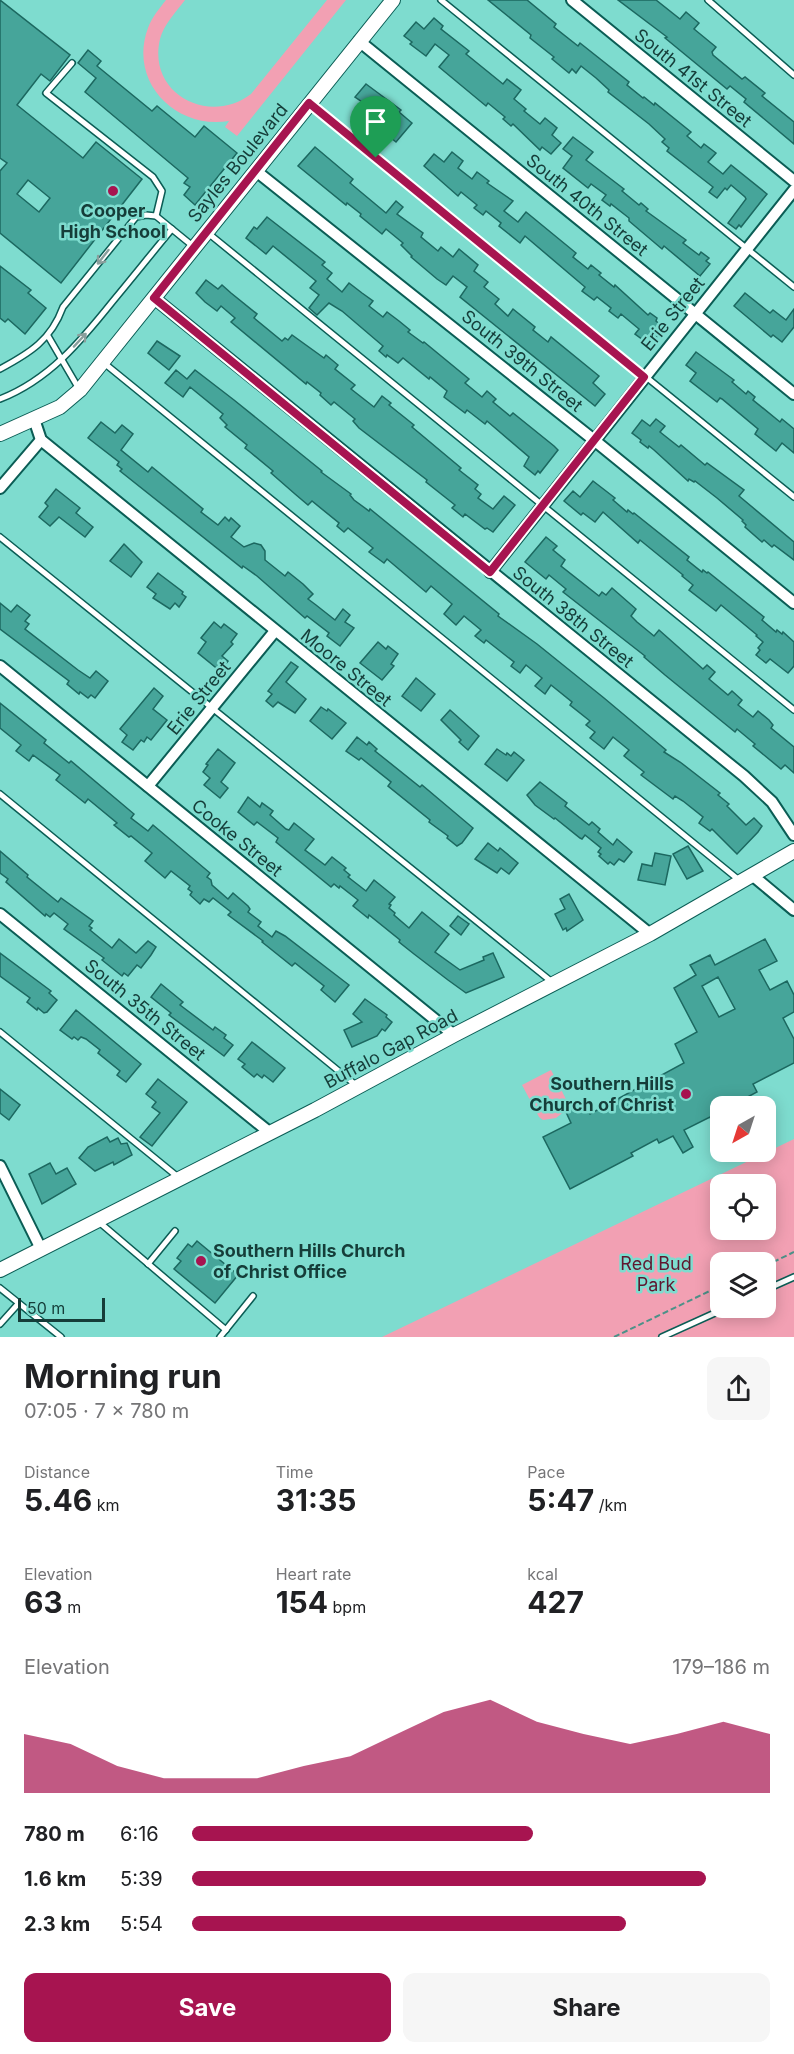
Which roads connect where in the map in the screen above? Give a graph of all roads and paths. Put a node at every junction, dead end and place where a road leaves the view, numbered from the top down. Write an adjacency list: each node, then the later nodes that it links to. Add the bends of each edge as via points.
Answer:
1 (393, 0): 5 (main road, Sayles Boulevard)
2 (441, 0): 16 (lane)
3 (572, 0): 10 (street, South 41st Street)
4 (708, 0): 7 (lane)
5 (359, 41): 8 (main road, Sayles Boulevard); 19 (street, South 40th Street)
6 (72, 63): 12 (lane, via 46,93 153,177 162,191)
7 (794, 75)
8 (309, 103): 9 (main road, Sayles Boulevard); 24 (lane)
9 (256, 171): 14 (main road, Sayles Boulevard); 31 (street, South 39th Street)
10 (794, 181)
11 (794, 190): 16 (street, Erie Street)
12 (156, 216): 13 (lane); 20 (lane, one-way to 20, via 136,217 128,225 63,307)
13 (172, 229): 15 (lane); 21 (lane, one-way to 13)
14 (207, 232): 15 (main road, Sayles Boulevard); 34 (lane)
15 (194, 247): 18 (main road, Sayles Boulevard)
16 (747, 248): 17 (lane); 19 (street, Erie Street)
17 (794, 286)
18 (154, 298): 22 (main road, Sayles Boulevard); 36 (street, South 38th Street)
19 (694, 314): 24 (street, Erie Street); 26 (street, South 40th Street)
20 (48, 336): 21 (lane); 23 (lane, via 33,350)
21 (62, 359): 25 (lane); 27 (lane, via 28,386)
22 (104, 363): 25 (main road, Sayles Boulevard); 46 (lane)
23 (0, 369)
24 (644, 377): 31 (street, Erie Street); 33 (lane)
25 (80, 390): 28 (main road, Sayles Boulevard, via 60,407)
26 (794, 394)
27 (0, 399)
28 (34, 419): 29 (main road, Sayles Boulevard); 30 (street)
29 (0, 434)
30 (41, 440): 32 (street); 38 (street, Moore Street)
31 (594, 440): 34 (street, Erie Street); 37 (street, South 39th Street)
32 (0, 488)
33 (794, 497)
34 (543, 505): 36 (street, Erie Street); 41 (lane)
35 (0, 537): 40 (lane)
36 (490, 572): 44 (street, South 38th Street, via 744,776 772,802)
37 (794, 603)
38 (275, 631): 40 (street, Erie Street); 49 (street, Moore Street)
39 (0, 666): 42 (street, Cooke Street)
40 (213, 707): 42 (street, Erie Street); 50 (lane)
41 (794, 710)
42 (148, 786): 52 (street, Cooke Street)
43 (0, 794): 53 (lane)
44 (794, 835)
45 (794, 851): 46 (main road, Buffalo Gap Road)
46 (746, 878): 47 (street); 49 (main road, Buffalo Gap Road)
47 (794, 910)
48 (0, 914): 54 (street, South 35th Street)
49 (650, 934): 50 (main road, Buffalo Gap Road)
50 (554, 983): 52 (main road, Buffalo Gap Road)
51 (0, 1032): 56 (lane)
52 (454, 1035): 53 (main road, Buffalo Gap Road)
53 (358, 1087): 54 (main road, Buffalo Gap Road)
54 (269, 1132): 56 (main road, Buffalo Gap Road)
55 (0, 1166): 59 (street)
56 (179, 1179): 57 (main road, Buffalo Gap Road)
57 (97, 1221): 59 (main road, Buffalo Gap Road); 62 (lane)
58 (175, 1231): 62 (lane)
59 (41, 1249): 63 (main road, Buffalo Gap Road)
60 (794, 1252): 61 (path)
61 (776, 1261)
62 (148, 1264): 72 (lane)
63 (0, 1270)
64 (794, 1277): 65 (lane)
65 (776, 1285)
66 (0, 1288): 69 (lane)
67 (710, 1291): 75 (path)
68 (253, 1296): 72 (lane)
69 (18, 1304): 71 (lane); 73 (lane)
70 (710, 1315): 76 (lane)
71 (0, 1324)
72 (226, 1330): 74 (lane)
73 (61, 1337)
74 (220, 1337)
75 (614, 1337)
76 (662, 1337)

